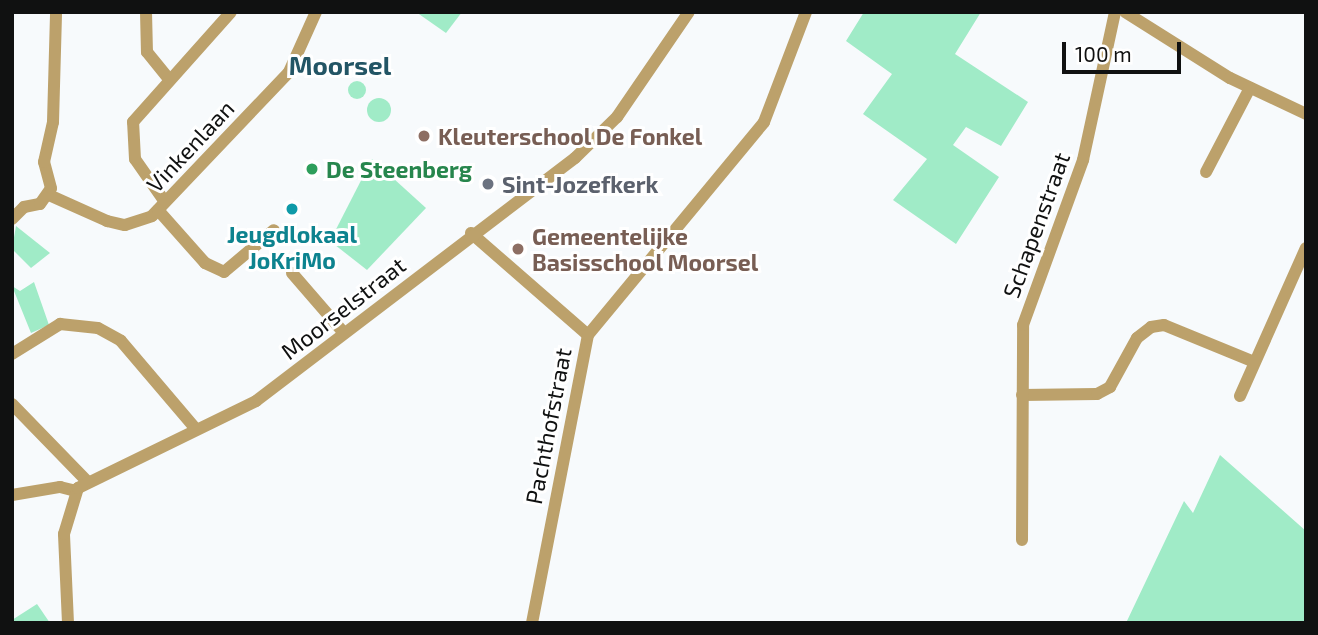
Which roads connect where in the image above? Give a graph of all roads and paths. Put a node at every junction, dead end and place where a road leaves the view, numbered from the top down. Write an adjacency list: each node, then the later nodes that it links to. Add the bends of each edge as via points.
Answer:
1 (56, 12): 13 (street, via 53,122 44,162)
2 (146, 12): 9 (street, via 147,52)
3 (231, 12): 9 (street)
4 (316, 12): 14 (street, Vinkenlaan, via 289,72)
5 (690, 12): 17 (street, Moorselstraat, via 605,131)
6 (806, 12): 21 (street, Pachthofstraat, via 764,122)
7 (1115, 12): 24 (street, Schapenstraat, via 1083,160 1023,325)
8 (1125, 12): 10 (street)
9 (168, 78): 14 (street, via 133,122 132,140 135,159)
10 (1250, 88): 11 (street); 12 (street)
11 (1306, 114)
12 (1206, 172)
13 (49, 195): 14 (street, Vinkenlaan, via 125,225); 15 (street)
14 (162, 206): 16 (street, via 205,263 224,272)
15 (12, 219)
16 (274, 230)
17 (471, 233): 20 (street, Moorselstraat); 21 (street)
18 (1306, 248): 23 (street)
19 (292, 273): 20 (street)
20 (344, 334): 27 (street, Moorselstraat, via 256,401)
21 (588, 335): 32 (street, Pachthofstraat)
22 (12, 354): 27 (street, via 60,324 98,328 121,341)
23 (1254, 362): 24 (street, via 1159,326 1137,338 1121,375 1097,394); 25 (street)
24 (1022, 395): 30 (street, Schapenstraat)
25 (1240, 396)
26 (12, 404): 28 (street)
27 (196, 429): 28 (street, Moorselstraat)
28 (80, 487): 29 (street); 31 (street, via 64,542)
29 (12, 495)
30 (1022, 540)
31 (68, 623)
32 (532, 623)

